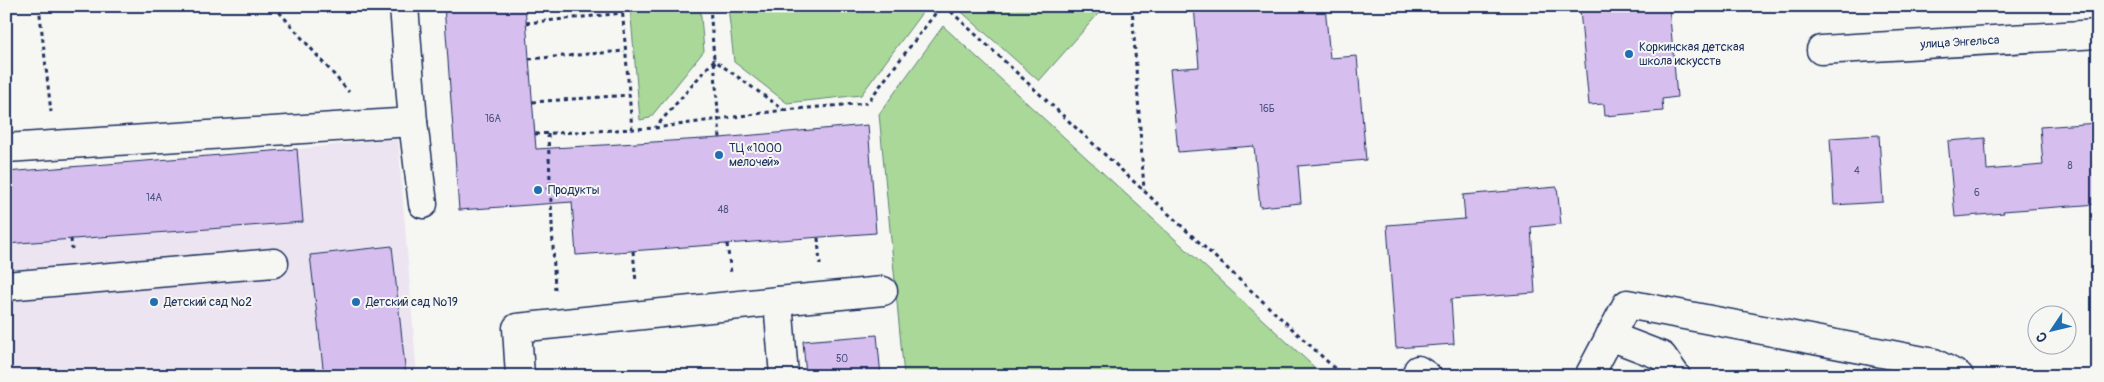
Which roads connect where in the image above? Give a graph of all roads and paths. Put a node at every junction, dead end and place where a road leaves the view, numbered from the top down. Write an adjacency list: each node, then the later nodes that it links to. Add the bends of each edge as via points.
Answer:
1 (39, 6): 27 (path)
2 (274, 6): 21 (path)
3 (404, 6): 20 (street)
4 (622, 6): 9 (path)
5 (710, 6): 15 (path)
6 (941, 6): 18 (path, via 867,103)
7 (946, 6): 31 (path)
8 (1132, 6): 31 (path)
9 (623, 13): 10 (path); 13 (path)
10 (526, 22)
11 (2098, 34): 12 (street, улица Энгельса)
12 (1820, 50)
13 (625, 52): 14 (path); 16 (path)
14 (529, 59)
15 (714, 60): 18 (path); 19 (path); 22 (path)
16 (629, 95): 17 (path); 23 (path)
17 (532, 102)
18 (784, 110): 19 (path)
19 (718, 119): 22 (path); 26 (path)
20 (414, 122): 21 (street); 32 (street)
21 (378, 124): 27 (street)
22 (655, 128): 23 (path)
23 (632, 129): 25 (path)
24 (534, 134): 25 (path)
25 (548, 134): 29 (path)
26 (720, 138)
27 (55, 145): 28 (street)
28 (6, 148)
29 (550, 188): 30 (path); 37 (path)
30 (538, 190)
31 (1144, 191): 41 (path)
32 (423, 204)
33 (274, 263): 34 (street)
34 (6, 286)
35 (883, 291): 36 (street)
36 (778, 301): 37 (street); 40 (street)
37 (556, 324): 39 (street, via 517,328)
38 (1610, 336): 42 (street); 43 (street, via 1662,356); 44 (street, via 1627,304 1934,363)
39 (520, 376)
40 (784, 376)
41 (1343, 376)
42 (1589, 376)
43 (1676, 376)
44 (1959, 376)

